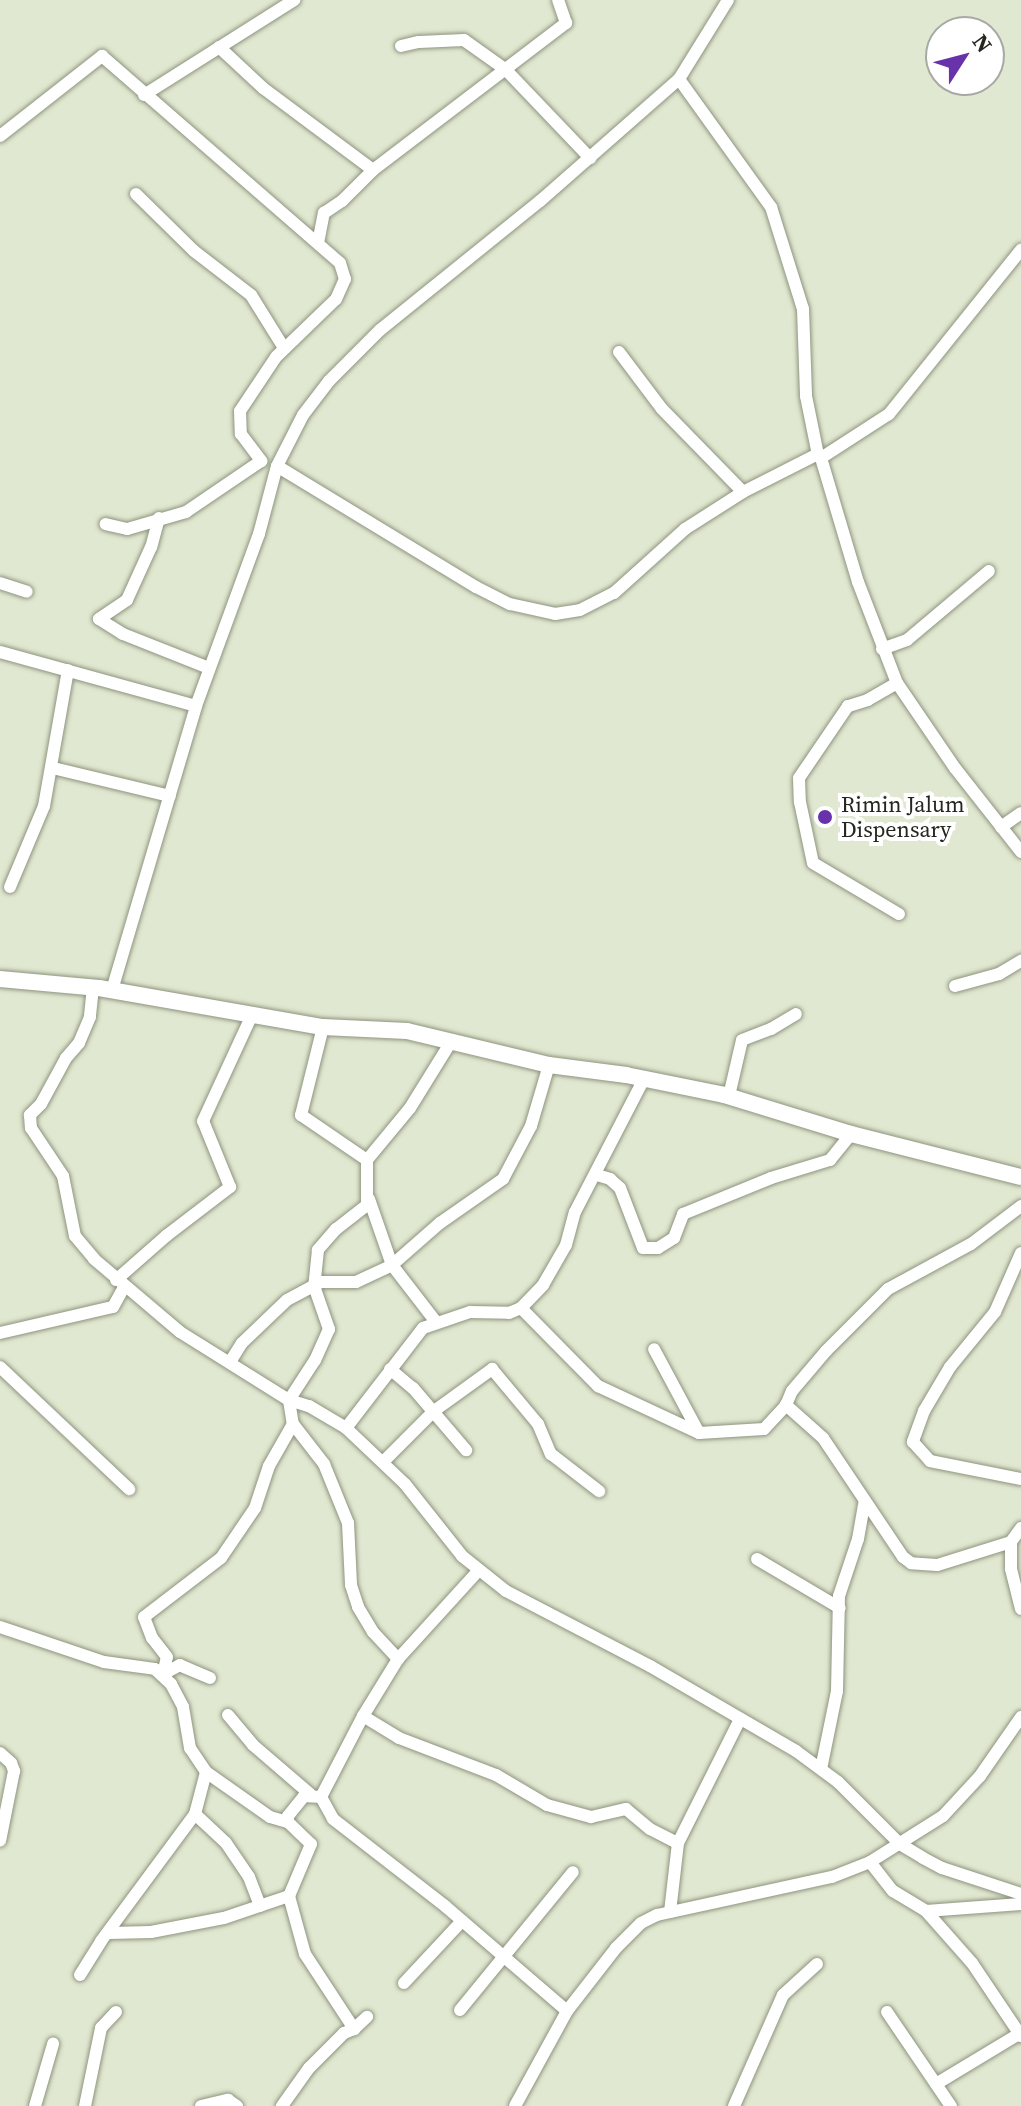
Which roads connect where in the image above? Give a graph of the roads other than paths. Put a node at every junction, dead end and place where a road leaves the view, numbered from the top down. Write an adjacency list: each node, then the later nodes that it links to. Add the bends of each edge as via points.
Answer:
1 (294, 0): 5 (street)
2 (558, 0): 6 (street, via 566,23)
3 (728, 0): 7 (street)
4 (401, 46): 6 (street, via 464,40)
5 (219, 47): 8 (street); 11 (street, via 263,88)
6 (506, 70): 10 (street); 11 (street)
7 (679, 79): 10 (street); 17 (street, via 771,207 803,309 806,396)
8 (144, 95): 9 (street, via 102,56); 13 (street)
9 (0, 136)
10 (590, 158): 18 (street, via 349,360 303,415)
11 (373, 170): 13 (street, via 324,213)
12 (136, 194): 15 (street, via 194,251 251,295)
13 (318, 243): 15 (street, via 340,263 345,279 336,299)
14 (1021, 250): 17 (street, via 889,414)
15 (284, 348): 20 (street, via 240,411 241,434 261,461 186,512)
16 (619, 352): 19 (street, via 662,409)
17 (819, 456): 19 (street); 25 (street)
18 (277, 466): 19 (street, via 487,593 555,614 580,610 614,593 685,529); 27 (street, via 259,534)
19 (743, 492)
20 (159, 518): 21 (street, via 127,529); 27 (street, via 127,600 99,619)
21 (106, 524)
22 (989, 571): 25 (street, via 907,640)
23 (0, 583): 24 (street)
24 (27, 592)
25 (882, 649): 29 (street)
26 (0, 652): 28 (street)
27 (209, 668): 30 (street)
28 (68, 670): 30 (street); 31 (street)
29 (897, 683): 34 (street); 37 (street, via 848,706 799,778 813,863)
30 (196, 706): 32 (street)
31 (53, 768): 32 (street); 36 (street, via 44,806)
32 (170, 796): 42 (street)
33 (1021, 813): 34 (street)
34 (1001, 827): 35 (street)
35 (1021, 852)
36 (10, 887)
37 (899, 914)
38 (1021, 961): 40 (street, via 999,974)
39 (0, 979): 41 (street)
40 (955, 986)
41 (93, 987): 42 (street); 58 (street, via 90,1017 79,1043 30,1115 31,1128 63,1176 75,1236)
42 (112, 990): 44 (street)
43 (796, 1014): 49 (street, via 742,1040)
44 (252, 1015): 45 (street); 58 (street, via 203,1121 230,1187 166,1236)
45 (323, 1027): 46 (street, via 407,1031); 51 (street, via 301,1115)
46 (451, 1042): 47 (street); 51 (street, via 410,1108)
47 (549, 1065): 48 (street); 57 (street, via 531,1126 503,1179)
48 (644, 1079): 49 (street); 52 (street)
49 (729, 1096): 50 (street)
50 (851, 1134): 52 (street, via 830,1160 683,1214 674,1238 658,1248 643,1248 620,1188); 53 (street)
51 (367, 1160): 54 (street)
52 (597, 1175): 60 (street, via 575,1212 566,1245 543,1285)
53 (1021, 1178)
54 (365, 1188): 57 (street); 59 (street, via 367,1205 318,1250)
55 (1021, 1206): 68 (street, via 971,1244 888,1289 826,1351)
56 (1021, 1253): 75 (street, via 995,1312 950,1367 913,1442 930,1461)
57 (392, 1265): 59 (street, via 356,1282); 61 (street)
58 (120, 1284): 62 (street, via 113,1307); 64 (street, via 180,1332)
59 (314, 1286): 64 (street, via 267,1316); 67 (street, via 329,1329)
60 (521, 1308): 61 (street, via 509,1313 470,1312); 72 (street, via 598,1386)
61 (436, 1322): 66 (street, via 423,1328)
62 (0, 1333)
63 (654, 1349): 72 (street)
64 (230, 1362): 67 (street)
65 (0, 1367): 76 (street)
66 (390, 1369): 69 (street); 71 (street)
67 (289, 1400): 70 (street); 71 (street)
68 (786, 1405): 72 (street, via 764,1429); 78 (street, via 823,1438)
69 (434, 1411): 73 (street); 74 (street); 77 (street, via 492,1369 538,1424 551,1454)
70 (293, 1424): 86 (street, via 312,1444 338,1494 348,1523 351,1585 358,1607); 87 (street, via 269,1466 255,1508 221,1558 144,1617 167,1657)
71 (346, 1428): 74 (street)
72 (699, 1433)
73 (466, 1450)
74 (383, 1462): 82 (street)
75 (1021, 1479)
76 (129, 1489)
77 (599, 1491)
78 (865, 1501): 80 (street, via 911,1563 937,1565); 83 (street)
79 (1021, 1528): 80 (street)
80 (1011, 1542): 84 (street)
81 (757, 1559): 83 (street)
82 (479, 1570): 86 (street); 92 (street, via 506,1591)
83 (840, 1608): 94 (street, via 837,1691)
84 (1021, 1609)
85 (0, 1627): 87 (street, via 68,1652)
86 (398, 1659): 90 (street)
87 (163, 1674): 88 (street, via 180,1665); 95 (street, via 183,1707 190,1748)
88 (210, 1678)
89 (228, 1715): 96 (street, via 253,1745)
90 (363, 1716): 96 (street); 100 (street, via 399,1738 496,1775 547,1805 591,1817 626,1809)
91 (1021, 1717): 101 (street, via 980,1776 943,1816)
92 (740, 1719): 94 (street); 100 (street)
93 (0, 1753): 99 (street, via 14,1771)
94 (821, 1769): 101 (street)
95 (206, 1772): 97 (street); 98 (street, via 270,1817)
96 (315, 1795): 98 (street, via 296,1805); 110 (street, via 333,1819)
97 (195, 1814): 107 (street, via 226,1843 249,1877); 111 (street)
98 (288, 1822): 105 (street, via 311,1844)
99 (0, 1841)
100 (678, 1843): 109 (street)
101 (900, 1844): 102 (street); 104 (street, via 942,1868)
102 (870, 1862): 108 (street, via 893,1891); 109 (street, via 832,1877)
103 (573, 1872): 112 (street)
104 (1021, 1894)
105 (289, 1896): 107 (street); 121 (street, via 305,1954)
106 (1021, 1904): 108 (street)
107 (260, 1906): 111 (street, via 151,1932)
108 (926, 1911): 122 (street, via 972,1963)
109 (670, 1912): 117 (street, via 641,1923)
110 (462, 1921): 112 (street); 115 (street)
111 (109, 1933): 114 (street)
112 (502, 1958): 116 (street); 117 (street)
113 (817, 1964): 131 (street, via 783,1995)
114 (80, 1975)
115 (404, 1983)
116 (460, 2010)
117 (567, 2011): 130 (street)
118 (116, 2012): 126 (street, via 101,2028)
119 (887, 2012): 124 (street)
120 (367, 2017): 121 (street)
121 (354, 2029): 129 (street, via 309,2068)
122 (1020, 2035): 124 (street)
123 (53, 2044): 125 (street)
124 (936, 2084): 132 (street)
125 (35, 2106)
126 (85, 2106)
127 (201, 2106): 128 (street, via 228,2100)
128 (237, 2106)
129 (282, 2106)
130 (515, 2106)
131 (734, 2106)
132 (951, 2106)

